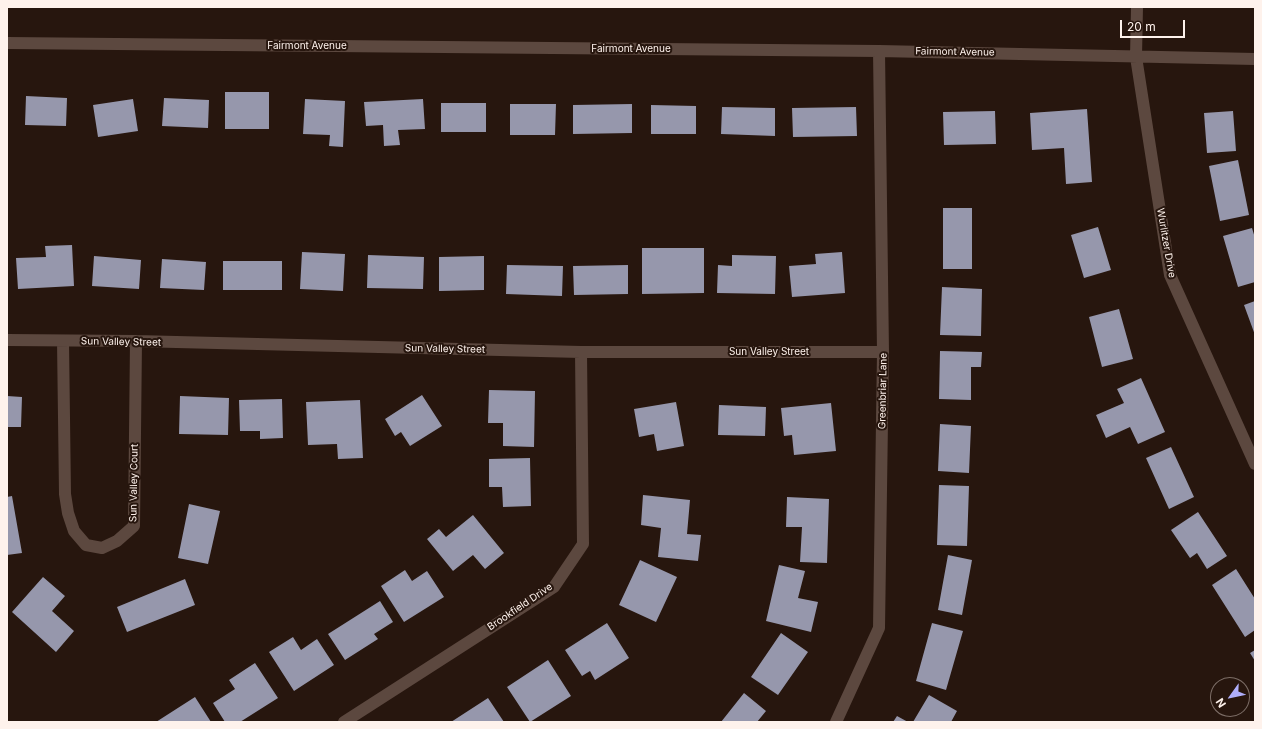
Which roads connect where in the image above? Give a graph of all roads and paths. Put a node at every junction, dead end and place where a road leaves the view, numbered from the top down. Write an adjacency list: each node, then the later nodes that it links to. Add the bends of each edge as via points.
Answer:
1 (1137, 7): 4 (street, Wurlitzer Drive)
2 (7, 43): 3 (street, Fairmont Avenue)
3 (879, 51): 4 (street, Fairmont Avenue); 10 (street, Greenbriar Lane)
4 (1136, 57): 5 (street, Fairmont Avenue); 11 (street, Wurlitzer Drive, via 1170,275)
5 (1255, 59)
6 (7, 340): 7 (street, Sun Valley Street)
7 (63, 341): 8 (street, Sun Valley Street); 8 (street, Sun Valley Court, via 65,494 68,513 74,530 86,545 102,548 117,541 134,526)
8 (136, 341): 9 (street, Sun Valley Street)
9 (581, 352): 10 (street, Sun Valley Street); 12 (street, Brookfield Drive, via 583,544 554,587)
10 (883, 352): 13 (street, Greenbriar Lane, via 879,628)
11 (1255, 464)
12 (344, 722)
13 (836, 722)

